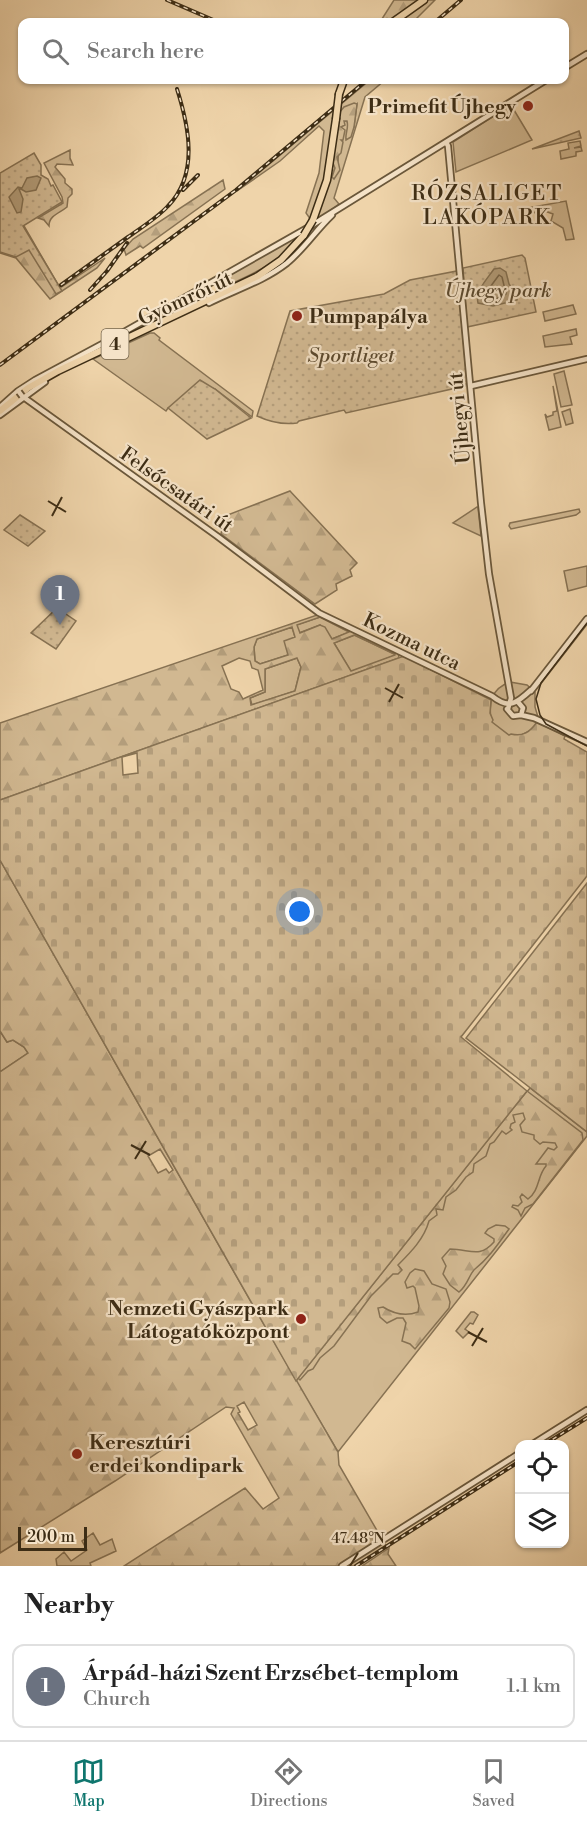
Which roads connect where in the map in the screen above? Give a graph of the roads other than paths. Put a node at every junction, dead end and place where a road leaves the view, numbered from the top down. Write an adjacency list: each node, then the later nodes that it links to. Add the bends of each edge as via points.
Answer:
1 (424, 0): 2 (main road)
2 (399, 18)
3 (587, 54): 4 (street)
4 (569, 65)
5 (343, 84): 11 (main road, 4, bridge, via 327,180 304,235 266,272)
6 (540, 84): 7 (street, Gyömrői út)
7 (446, 142): 8 (street, Gyömrői út); 14 (street, Újhegyi út)
8 (338, 210): 9 (street, Gyömrői út); 10 (street, Gyömrői út)
9 (309, 227): 10 (street); 12 (street, Gyömrői út)
10 (315, 234): 15 (street, Gyömrői út, via 293,258 266,277)
11 (164, 321): 12 (street, Gyömrői út); 16 (main road, 4, via 58,370)
12 (140, 323): 15 (street, Gyömrői út, via 47,372)
13 (587, 359): 14 (street)
14 (471, 386): 19 (street, Újhegyi út, via 489,574)
15 (20, 394): 16 (street, Gyömrői út); 17 (street, Felsőcsatári út)
16 (0, 411)
17 (319, 613): 22 (street, Kozma utca)
18 (587, 619): 20 (street)
19 (510, 690): 21 (street, Újhegyi út); 22 (street, Újhegyi út)
20 (531, 690): 21 (street); 23 (street)
21 (518, 702): 22 (street); 23 (street, Kozma utca)
22 (509, 707): 23 (street, Kozma utca, via 513,716)
23 (522, 710): 24 (street, Kozma utca)
24 (587, 742)
25 (587, 1410): 26 (street)
26 (539, 1440)
27 (515, 1456): 28 (street)
28 (342, 1566)

